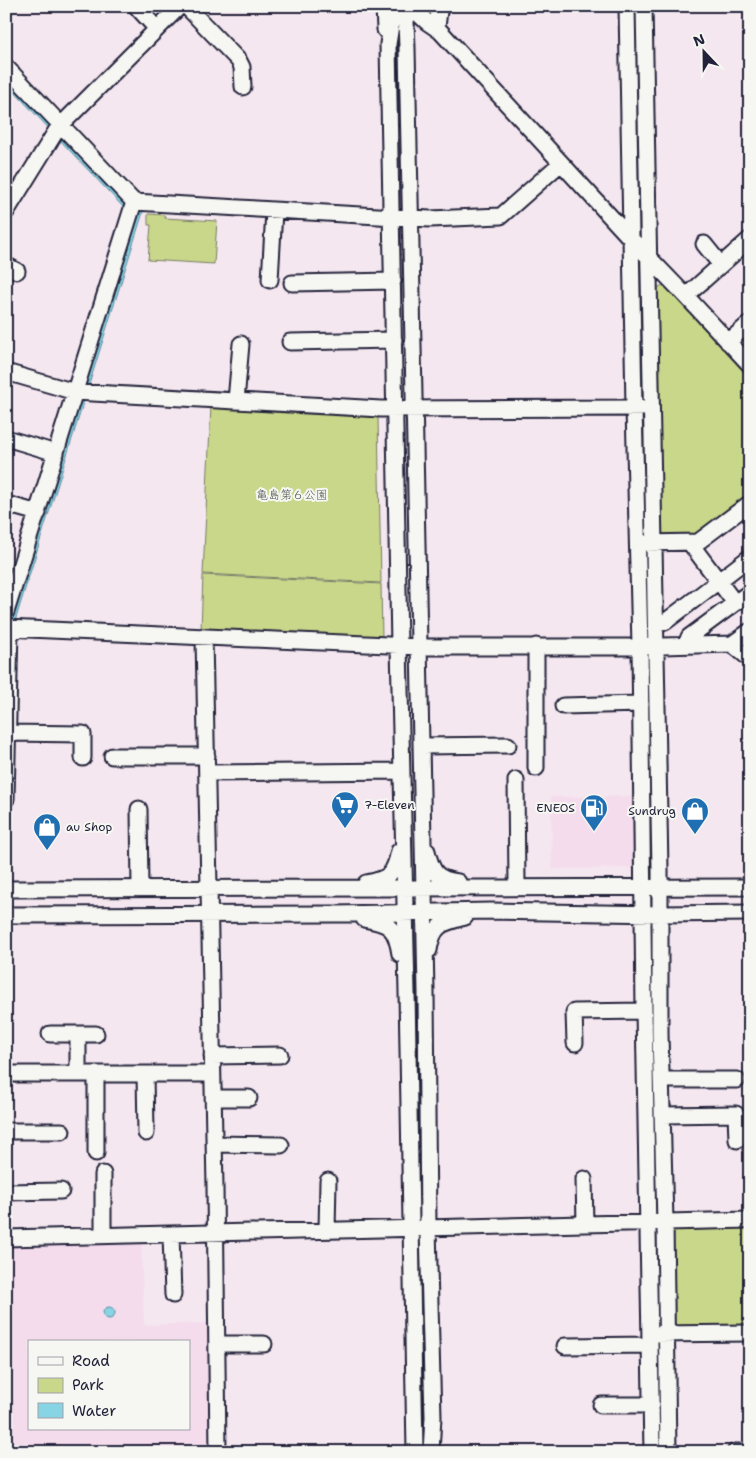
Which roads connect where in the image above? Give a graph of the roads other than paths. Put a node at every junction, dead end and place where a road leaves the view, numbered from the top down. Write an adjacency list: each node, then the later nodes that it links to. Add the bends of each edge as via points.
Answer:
1 (136, 6): 12 (street)
2 (180, 6): 12 (street)
3 (186, 6): 16 (street, via 239,61)
4 (384, 6): 13 (street)
5 (399, 6): 13 (street, via 392,19)
6 (411, 6): 11 (street); 14 (street, via 406,21)
7 (422, 6): 11 (street)
8 (442, 6): 11 (street)
9 (627, 6): 24 (street)
10 (644, 6): 27 (street)
11 (437, 28): 14 (street, via 413,36); 18 (street)
12 (157, 29): 17 (street)
13 (388, 44): 22 (street)
14 (407, 48): 23 (street)
15 (6, 67): 17 (street)
16 (243, 87)
17 (58, 130): 19 (street); 20 (street)
18 (562, 163): 23 (street, via 501,216); 24 (street)
19 (134, 202): 21 (street); 40 (street)
20 (7, 210)
21 (274, 211): 22 (street); 29 (street)
22 (391, 217): 23 (street); 30 (street)
23 (410, 218): 44 (street)
24 (631, 239): 27 (street); 42 (street)
25 (750, 239): 28 (street)
26 (704, 244): 28 (street)
27 (648, 256): 32 (street); 42 (street)
28 (721, 265): 32 (street)
29 (270, 280)
30 (393, 281): 31 (street); 34 (street)
31 (292, 283)
32 (686, 296): 36 (street)
33 (750, 323): 36 (street)
34 (394, 340): 35 (street); 43 (street)
35 (290, 342)
36 (728, 342): 38 (street)
37 (241, 344): 41 (street)
38 (750, 365)
39 (6, 372): 40 (street)
40 (81, 392): 41 (street); 46 (street)
41 (236, 401): 43 (street)
42 (642, 408): 44 (street); 50 (street)
43 (396, 410): 44 (street); 63 (street)
44 (414, 410): 66 (street)
45 (6, 438): 46 (street)
46 (56, 453): 49 (street)
47 (750, 503): 51 (street, via 698,542)
48 (6, 504): 49 (street)
49 (38, 513): 56 (street)
50 (645, 543): 51 (street); 57 (street); 65 (street)
51 (690, 543): 53 (street)
52 (750, 557): 53 (street)
53 (719, 581): 55 (street); 57 (street, via 665,622)
54 (750, 592): 55 (street)
55 (735, 603): 62 (street, via 689,637)
56 (6, 612)
57 (656, 625): 65 (street)
58 (8, 629): 60 (street); 70 (street)
59 (750, 631): 61 (street)
60 (204, 638): 63 (street); 74 (street)
61 (732, 644): 62 (street); 67 (street)
62 (686, 645): 65 (street)
63 (399, 646): 66 (street); 77 (street)
64 (536, 646): 65 (street); 66 (street); 76 (street)
65 (648, 646): 68 (street); 85 (street)
66 (419, 647): 72 (street)
67 (750, 659)
68 (641, 704): 69 (street); 84 (street)
69 (563, 706)
70 (8, 733): 75 (street, via 83,734); 80 (street)
71 (508, 745): 72 (street)
72 (421, 746): 82 (street)
73 (112, 756): 74 (street)
74 (207, 756): 78 (street)
75 (83, 758)
76 (536, 768)
77 (402, 771): 78 (street); 83 (street)
78 (208, 773): 94 (street)
79 (516, 780): 91 (street)
80 (6, 800)
81 (139, 809): 93 (street)
82 (421, 830): 89 (street); 90 (street, via 431,866 438,876)
83 (403, 831): 87 (street, via 392,873 381,880); 88 (street)
84 (643, 887): 85 (street); 91 (street); 98 (street)
85 (660, 887): 86 (street); 102 (street)
86 (750, 887)
87 (334, 888): 88 (street); 94 (street)
88 (404, 888): 89 (street); 96 (street)
89 (423, 888): 90 (street); 97 (street)
90 (489, 888): 91 (street)
91 (516, 888)
92 (6, 889): 93 (street)
93 (140, 889): 94 (street)
94 (209, 889): 100 (street)
95 (491, 911): 97 (street); 98 (street); 105 (street, via 439,926 430,947)
96 (405, 912): 97 (street); 101 (street); 104 (street)
97 (423, 912): 105 (street)
98 (643, 913): 102 (street); 106 (street)
99 (750, 913): 102 (street)
100 (209, 914): 101 (street); 103 (street); 112 (street)
101 (335, 914): 104 (street, via 391,927 398,944)
102 (660, 914): 118 (street)
103 (6, 915)
104 (407, 992): 138 (street)
105 (426, 992): 139 (street)
106 (644, 1011): 110 (street, via 574,1012); 136 (street)
107 (50, 1034): 108 (street)
108 (78, 1034): 109 (street); 114 (street)
109 (96, 1034)
110 (575, 1043)
111 (280, 1055): 112 (street)
112 (212, 1056): 116 (street)
113 (6, 1074): 114 (street)
114 (78, 1074): 117 (street)
115 (145, 1074): 116 (street); 117 (street); 125 (street)
116 (212, 1074): 120 (street)
117 (96, 1075): 129 (street)
118 (661, 1080): 119 (street); 122 (street)
119 (737, 1080)
120 (213, 1098): 121 (street); 127 (street)
121 (249, 1098)
122 (662, 1115): 126 (street, via 736,1114); 136 (street)
123 (6, 1131): 124 (street)
124 (62, 1131)
125 (146, 1133)
126 (737, 1140)
127 (214, 1144): 128 (street); 141 (street)
128 (281, 1145)
129 (96, 1153)
130 (103, 1174): 143 (street)
131 (584, 1179): 137 (street)
132 (328, 1181): 140 (street)
133 (61, 1191): 134 (street)
134 (6, 1192)
135 (750, 1220): 136 (street)
136 (656, 1222): 137 (street); 147 (street)
137 (585, 1224): 139 (street)
138 (410, 1228): 139 (street); 140 (street); 154 (street)
139 (428, 1228): 155 (street)
140 (327, 1230): 141 (street)
141 (215, 1233): 142 (street); 148 (street)
142 (171, 1234): 143 (street); 145 (street)
143 (103, 1236): 144 (street)
144 (6, 1238)
145 (173, 1295)
146 (750, 1332): 147 (street)
147 (656, 1336): 150 (street); 152 (street); 157 (street)
148 (217, 1344): 149 (street); 153 (street)
149 (264, 1344)
150 (564, 1346)
151 (601, 1405): 152 (street)
152 (652, 1405): 156 (street)
153 (218, 1452)
154 (415, 1452)
155 (431, 1452)
156 (652, 1452)
157 (668, 1452)

